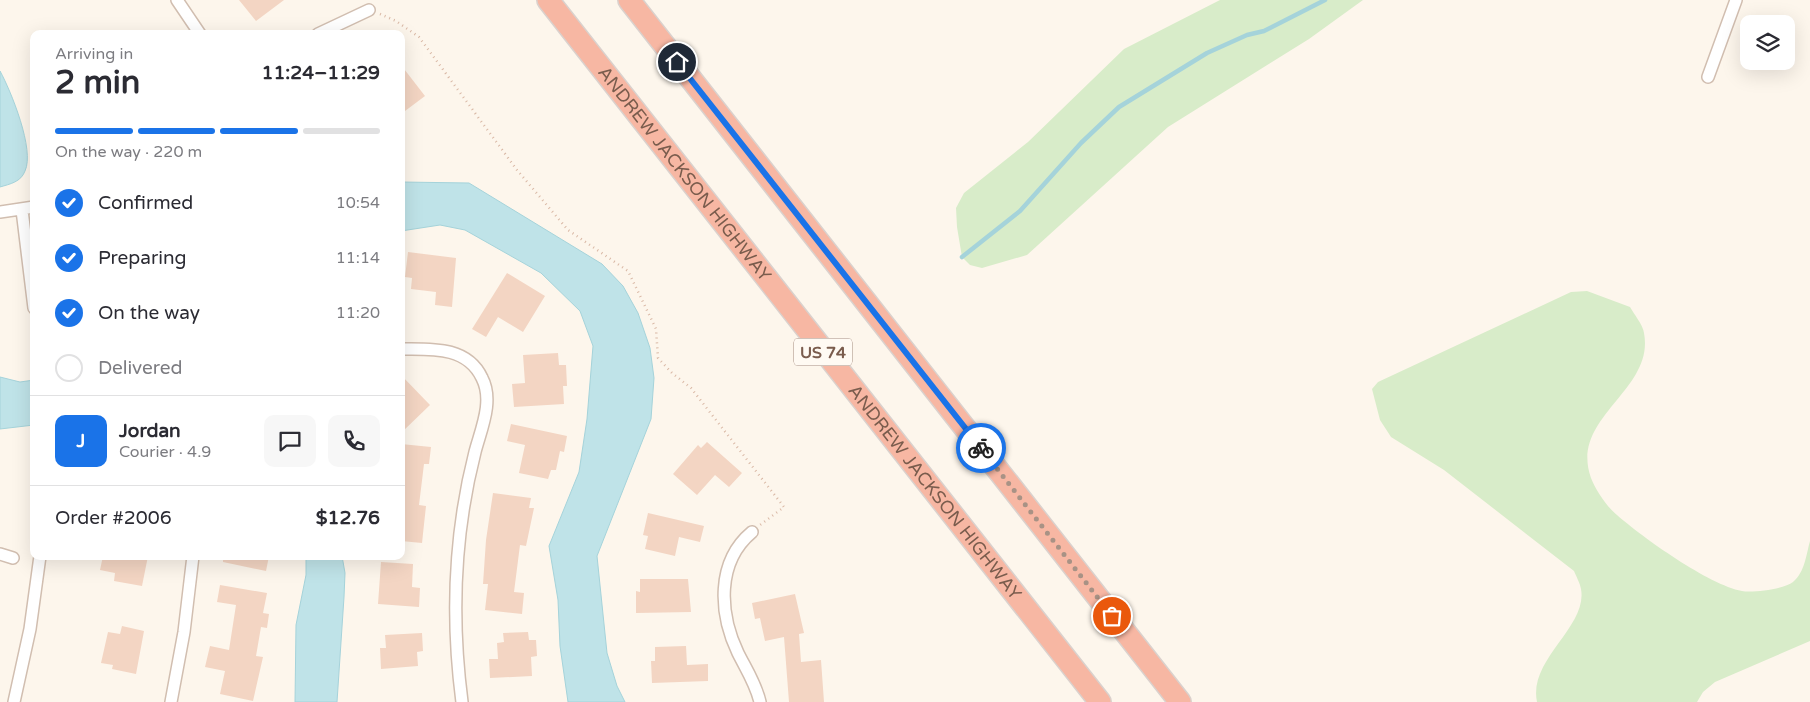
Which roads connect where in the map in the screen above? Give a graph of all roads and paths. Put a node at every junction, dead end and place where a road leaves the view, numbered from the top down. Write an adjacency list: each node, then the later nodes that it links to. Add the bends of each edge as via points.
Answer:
1 (177, 0): 6 (street)
2 (548, 0): 23 (highway, ANDREW JACKSON HIGHWAY / US 74)
3 (629, 0): 24 (highway)
4 (1736, 0): 8 (street)
5 (369, 10): 7 (street); 14 (path, via 396,21 419,37 517,170 568,230 628,271 656,329 658,358 691,388 784,507)
6 (197, 30)
7 (326, 30)
8 (1708, 77)
9 (30, 208): 10 (street)
10 (22, 210): 11 (street); 12 (street)
11 (0, 212)
12 (30, 275)
13 (405, 349): 21 (street, via 442,350 454,354 474,366 486,387 486,412 468,480 457,565 456,632)
14 (752, 532): 22 (street, via 742,539 730,558 724,608 731,637)
15 (0, 554): 16 (street)
16 (13, 558)
17 (39, 560): 19 (street, via 30,629)
18 (193, 560): 20 (street)
19 (14, 702)
20 (171, 702)
21 (462, 702)
22 (760, 702)
23 (1100, 702)
24 (1180, 702)

